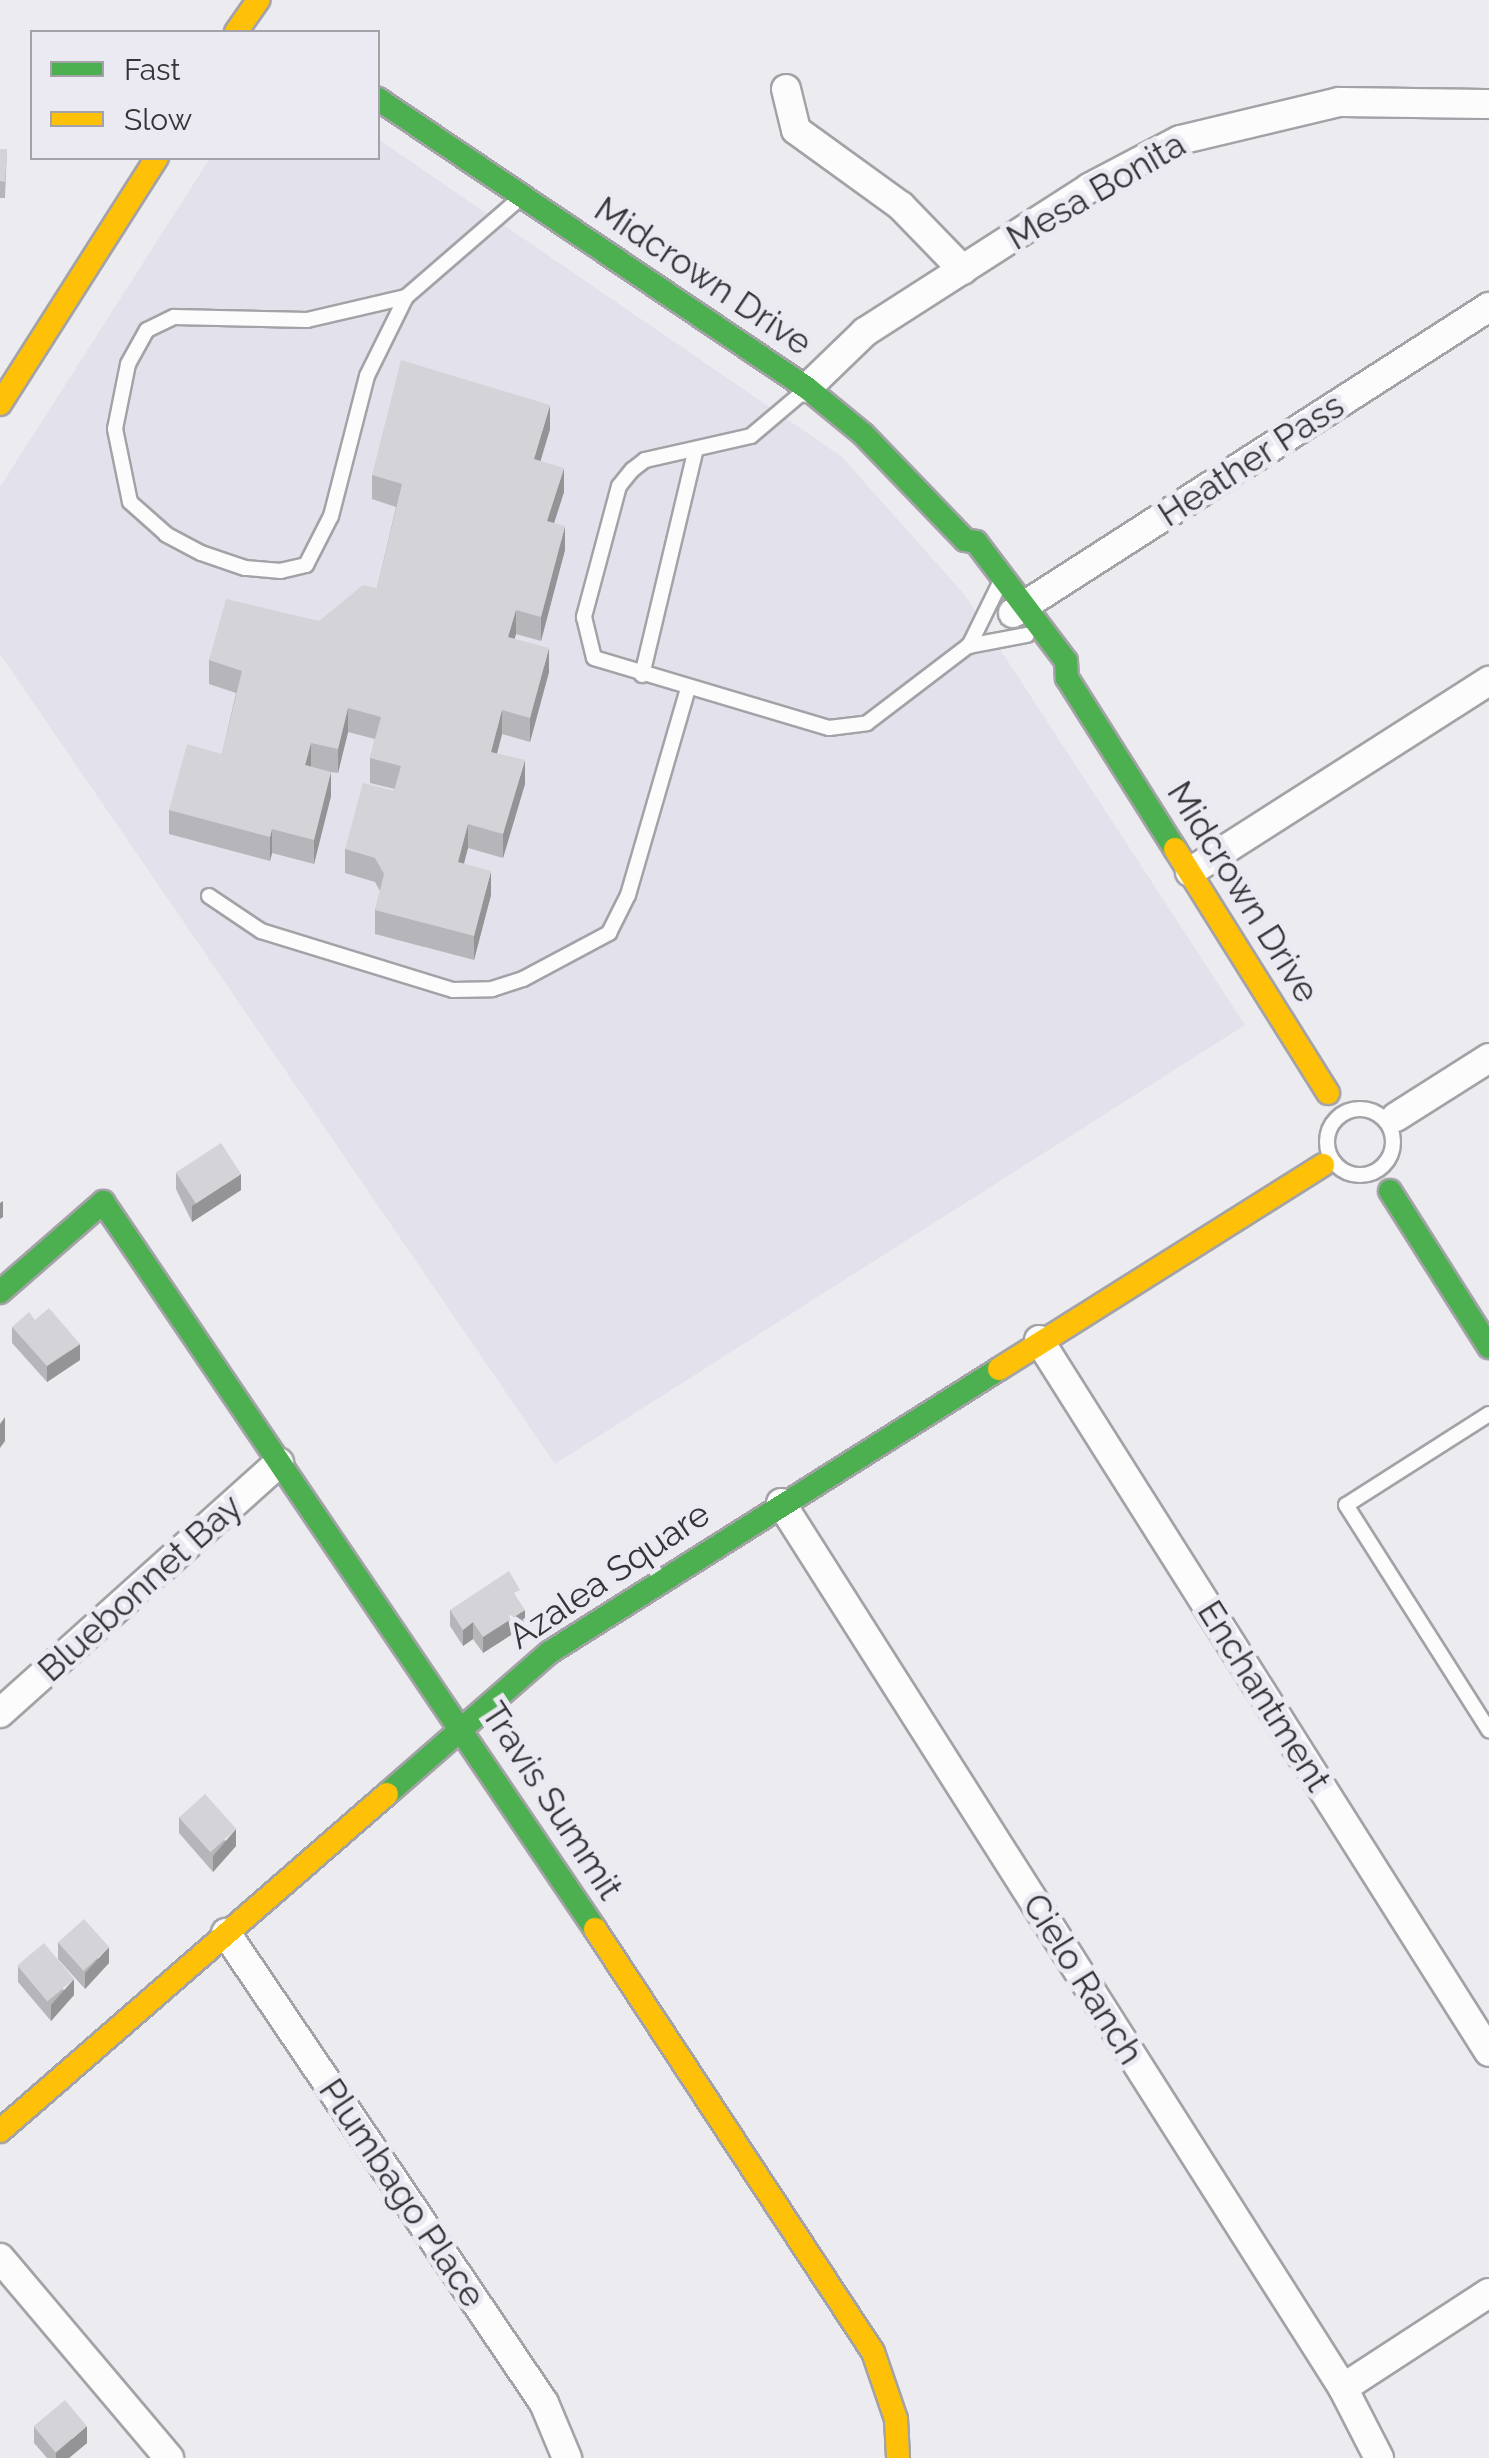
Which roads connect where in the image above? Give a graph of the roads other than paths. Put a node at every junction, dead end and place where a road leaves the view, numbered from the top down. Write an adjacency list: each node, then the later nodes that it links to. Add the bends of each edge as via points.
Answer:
1 (257, 12): 2 (street)
2 (238, 30)
3 (786, 89): 8 (street, via 796,130 901,206)
4 (380, 100): 7 (street, Midcrown Drive)
5 (1489, 104): 8 (street, Mesa Bonita, via 1340,102 1207,130 1132,162)
6 (156, 160): 12 (street)
7 (522, 196): 9 (lane); 11 (street, Midcrown Drive)
8 (962, 270): 11 (street, Mesa Bonita, via 865,332)
9 (406, 296): 9 (lane, via 307,320 174,317 148,330 128,364 116,429 130,502 201,553 245,568 306,565 331,516 367,376)
10 (1489, 307): 14 (street, Heather Pass)
11 (807, 388): 13 (lane, via 751,436); 14 (street, Midcrown Drive, via 864,434 966,540 976,542)
12 (0, 404)
13 (695, 452): 16 (lane); 16 (lane, via 645,460 619,486 584,617 594,658)
14 (1013, 604): 15 (lane); 15 (lane); 19 (street, Midcrown Drive, via 1066,661 1067,678)
15 (968, 646): 18 (lane, via 867,723 829,728)
16 (642, 675): 18 (lane)
17 (1489, 681): 19 (street)
18 (688, 688): 20 (lane, via 628,895 609,933 522,978 492,989 453,990 261,931)
19 (1190, 872): 22 (street, Midcrown Drive)
20 (209, 896)
21 (1489, 1058): 25 (street)
22 (1328, 1093): 23 (lane); 24 (lane)
23 (1352, 1110): 24 (lane); 25 (lane)
24 (1336, 1120): 26 (lane)
25 (1389, 1121): 27 (lane)
26 (1330, 1160): 28 (lane); 31 (street, Azalea Square)
27 (1386, 1163): 28 (lane); 29 (lane)
28 (1368, 1174): 29 (lane)
29 (1390, 1190): 32 (street)
30 (0, 1292): 34 (street, Travis Summit, via 102,1202)
31 (1039, 1340): 35 (street, Azalea Square); 40 (street, Enchantment)
32 (1489, 1346)
33 (1489, 1414): 38 (lane, via 1346,1505)
34 (280, 1462): 36 (street, Bluebonnet Bay); 37 (street, Travis Summit)
35 (781, 1503): 37 (street, Azalea Square, via 550,1652); 44 (street, Cielo Ranch)
36 (0, 1713)
37 (460, 1724): 39 (street, Azalea Square); 47 (street, Travis Summit, via 873,2352 896,2419)
38 (1489, 1730)
39 (226, 1934): 41 (street, Azalea Square); 46 (street, Plumbago Place, via 544,2403)
40 (1489, 2052)
41 (0, 2131)
42 (0, 2258): 45 (street)
43 (1489, 2293): 44 (street)
44 (1344, 2388): 48 (street, Cielo Ranch)
45 (169, 2458)
46 (567, 2458)
47 (898, 2458)
48 (1379, 2458)

